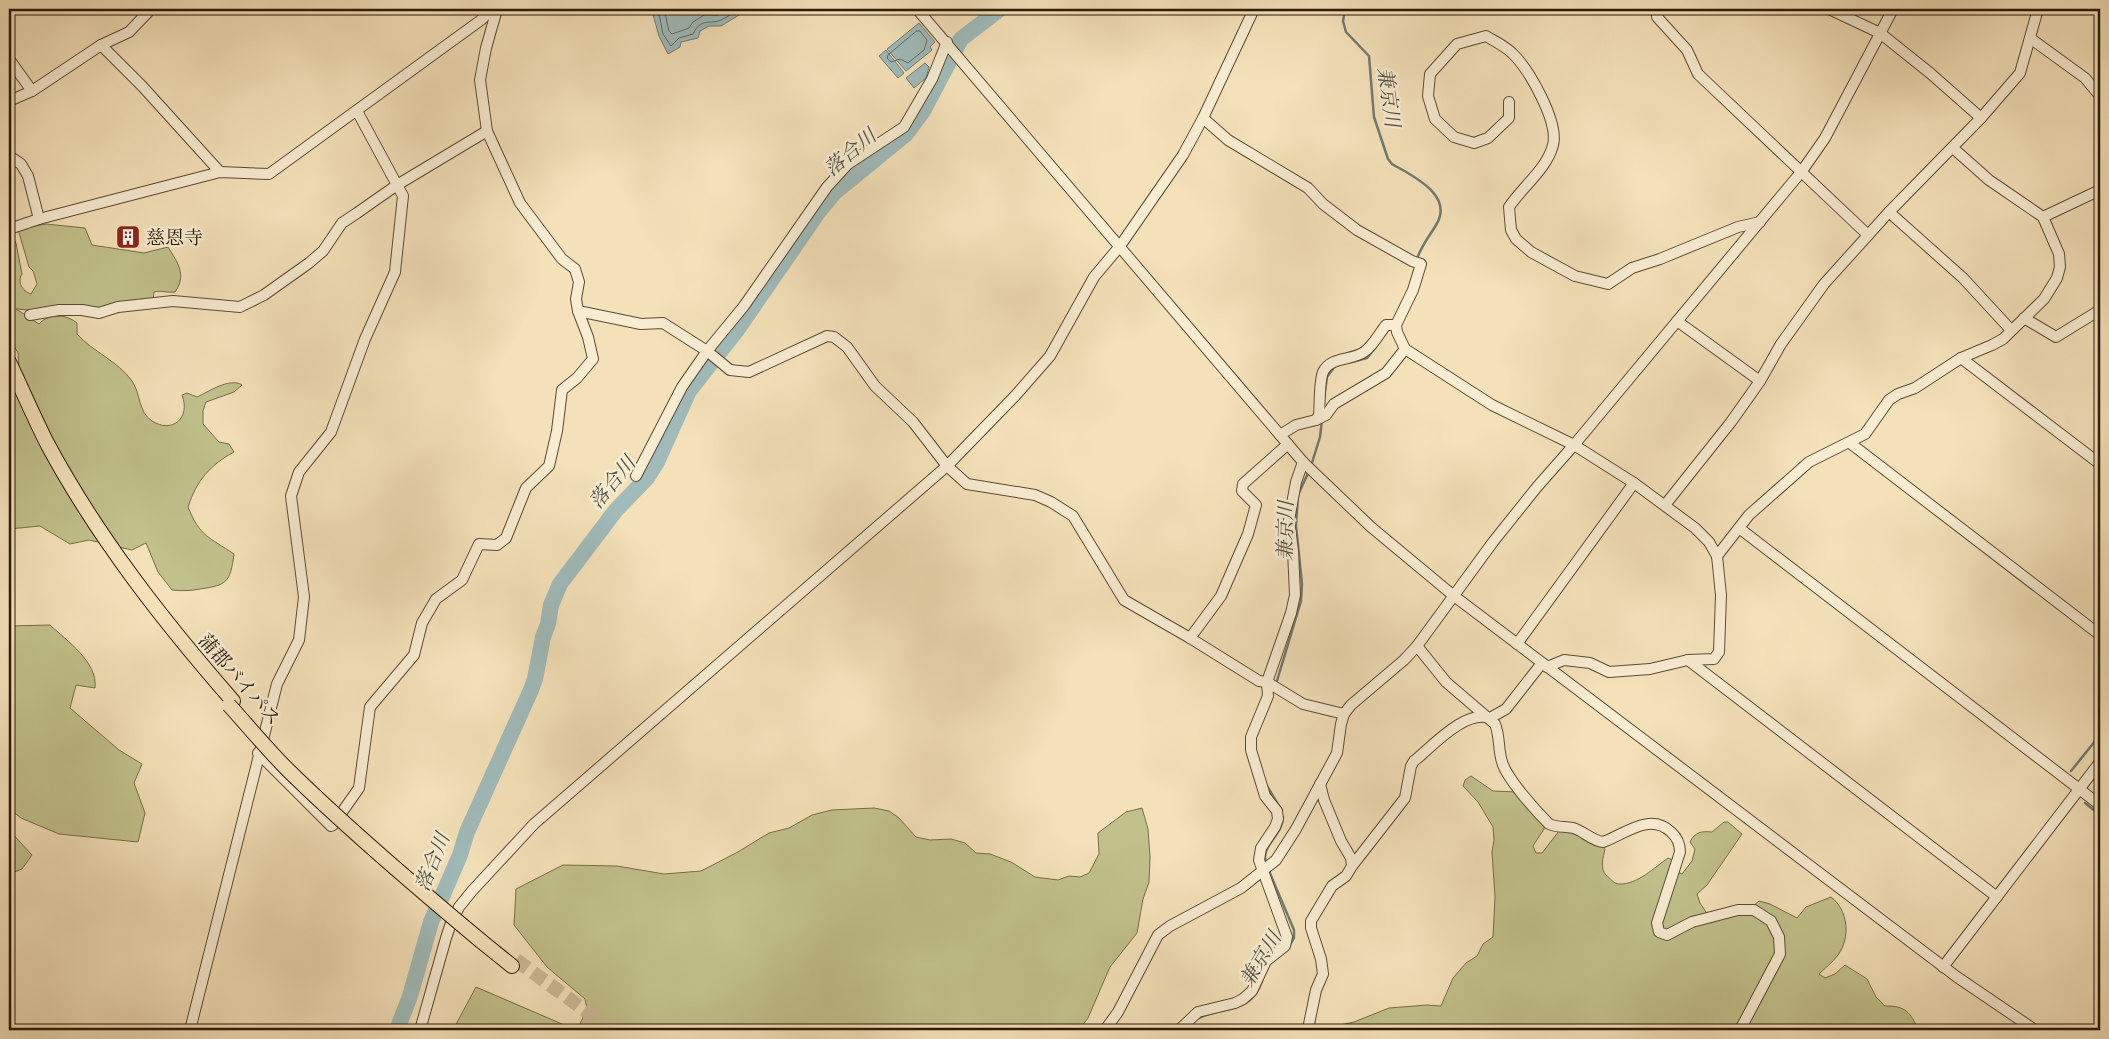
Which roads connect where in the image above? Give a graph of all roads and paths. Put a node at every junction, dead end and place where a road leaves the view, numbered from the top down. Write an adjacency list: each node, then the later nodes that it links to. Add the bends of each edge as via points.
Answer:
1 (151, 9): 15 (street, via 129,32)
2 (247, 9): 3 (street)
3 (261, 9)
4 (492, 9): 21 (street)
5 (497, 9): 24 (street, via 480,80)
6 (916, 9): 14 (street)
7 (1254, 9): 22 (street)
8 (1658, 9): 27 (street, via 1657,17 1687,50 1698,74)
9 (1829, 9): 12 (street)
10 (1893, 9): 12 (street)
11 (2038, 9): 13 (street)
12 (1880, 33): 23 (street); 27 (street, via 1825,138)
13 (2030, 38): 18 (street, via 2085,78); 23 (street, via 2020,73)
14 (948, 44): 37 (street); 46 (street, via 904,127 848,164 827,187)
15 (101, 45): 17 (street); 28 (street)
16 (9, 59): 17 (street)
17 (32, 91): 19 (street)
18 (2100, 96)
19 (9, 101)
20 (1509, 102): 34 (street, via 1509,118 1488,138 1474,143 1454,137 1435,119 1428,96 1430,74 1457,44 1486,36 1512,53 1536,85 1553,130 1554,144 1541,168 1509,207 1511,230 1530,252 1574,276 1608,284 1632,268 1738,227)
21 (358, 111): 28 (street, via 270,174); 29 (street)
22 (1204, 118): 37 (street, via 1183,155); 43 (street, via 1228,140 1308,188 1356,230 1421,264 1413,290)
23 (1981, 118): 25 (street)
24 (487, 131): 29 (street); 39 (street, via 520,204 562,259 575,269)
25 (1953, 148): 31 (street); 32 (street, via 1989,180)
26 (9, 156): 33 (street, via 21,164 28,176)
27 (1802, 171): 34 (street); 36 (street)
28 (220, 172): 33 (street)
29 (398, 185): 40 (street, via 342,224 309,263 264,295 240,307 173,301 118,307 99,313 67,310); 75 (street, via 403,196 395,272 365,339 331,432 299,472 291,496 304,597 299,640 277,684)
30 (2100, 190): 32 (street)
31 (1888, 212): 36 (street); 44 (street, via 1963,278)
32 (2043, 217): 41 (street, via 2059,254 2060,266 2044,300)
33 (39, 219): 35 (street)
34 (1760, 222): 42 (street)
35 (9, 228)
36 (1868, 235): 49 (street, via 1824,284)
37 (1120, 246): 52 (street); 58 (street, via 1094,277 1050,356)
38 (2100, 310): 41 (street, via 2056,337)
39 (578, 312): 46 (street, via 641,324 663,323); 75 (street, via 593,358 562,390 549,466 526,488 506,538 497,545 480,544 462,580 436,599 422,623 414,655 370,707 359,788 333,825)
40 (30, 315)
41 (2024, 318): 44 (street)
42 (1677, 321): 49 (street); 55 (street)
43 (1392, 325): 45 (street); 51 (street, via 1366,351 1336,360 1328,366 1323,373)
44 (2011, 330): 47 (street, via 1992,346)
45 (1406, 349): 51 (street, via 1386,373 1334,404); 55 (street, via 1492,405)
46 (708, 352): 58 (street, via 730,370 749,372 827,336 834,337 847,347 875,386 913,422); 59 (street, via 682,387)
47 (1961, 358): 53 (street, via 1916,388 1889,400 1865,434); 56 (street)
48 (9, 362): 72 (highway, 蒲郡バイパス, via 48,444 92,518 165,620)
49 (1760, 380): 61 (street)
50 (9, 381): 72 (highway, 蒲郡バイパス, via 44,450 88,524 180,649)
51 (1320, 418): 52 (street, via 1296,425)
52 (1280, 436): 54 (street)
53 (1850, 443): 62 (street, via 1809,462 1749,515); 65 (street)
54 (1288, 444): 57 (street); 66 (street, via 1243,484 1242,491 1256,506 1248,534 1221,596)
55 (1574, 445): 60 (street); 64 (street, via 1492,542)
56 (2100, 464)
57 (1307, 465): 64 (street, via 1371,527); 71 (street, via 1296,482 1289,520 1295,595)
58 (947, 466): 66 (street, via 967,484 1035,496 1073,516 1124,600); 86 (street, via 541,818 507,853 472,891 450,923)
59 (636, 476)
60 (1634, 483): 61 (street); 67 (street)
61 (1665, 505): 63 (street, via 1695,528)
62 (1739, 528): 63 (street); 78 (street)
63 (1717, 556): 69 (street, via 1719,652 1714,660)
64 (1454, 596): 67 (street); 68 (street)
65 (2100, 635)
66 (1190, 638): 71 (street, via 1259,681)
67 (1517, 644): 70 (street)
68 (1417, 646): 73 (street); 74 (street, via 1446,682)
69 (1688, 660): 70 (street, via 1650,669 1610,672 1590,663 1564,660); 82 (street)
70 (1544, 665): 74 (street, via 1506,709); 84 (street)
71 (1268, 683): 73 (street, via 1303,704); 81 (street, via 1268,696 1250,744 1265,796 1277,811 1275,827 1258,854)
72 (231, 703): 83 (highway, 蒲郡バイパス, bridge, via 286,768 329,809 400,874)
73 (1344, 714): 77 (street, via 1337,753)
74 (1490, 718): 80 (street, via 1481,715 1465,720 1414,762 1405,798); 90 (street, via 1499,734 1506,772 1549,824 1573,828 1604,842 1652,822 1675,835 1680,843 1680,852 1656,923 1659,932 1667,935 1692,922 1738,910 1754,910 1771,922 1779,937 1778,962)
75 (258, 753): 85 (street)
76 (2100, 762): 78 (street)
77 (1320, 784): 80 (street); 81 (street, via 1296,829)
78 (2079, 789): 79 (street); 82 (street)
79 (2100, 805)
80 (1352, 866): 89 (street, via 1346,876 1332,886 1311,921 1323,974 1316,990 1308,1029)
81 (1266, 868): 87 (street, via 1241,888 1158,934 1118,1012); 88 (street, via 1287,937 1285,946 1266,961 1252,991 1243,999 1198,1012)
82 (1997, 898): 84 (street)
83 (514, 963)
84 (1943, 967): 91 (street)
85 (190, 1030)
86 (420, 1030)
87 (1105, 1030)
88 (1178, 1030)
89 (1300, 1030)
90 (1740, 1030)
91 (2035, 1030)

